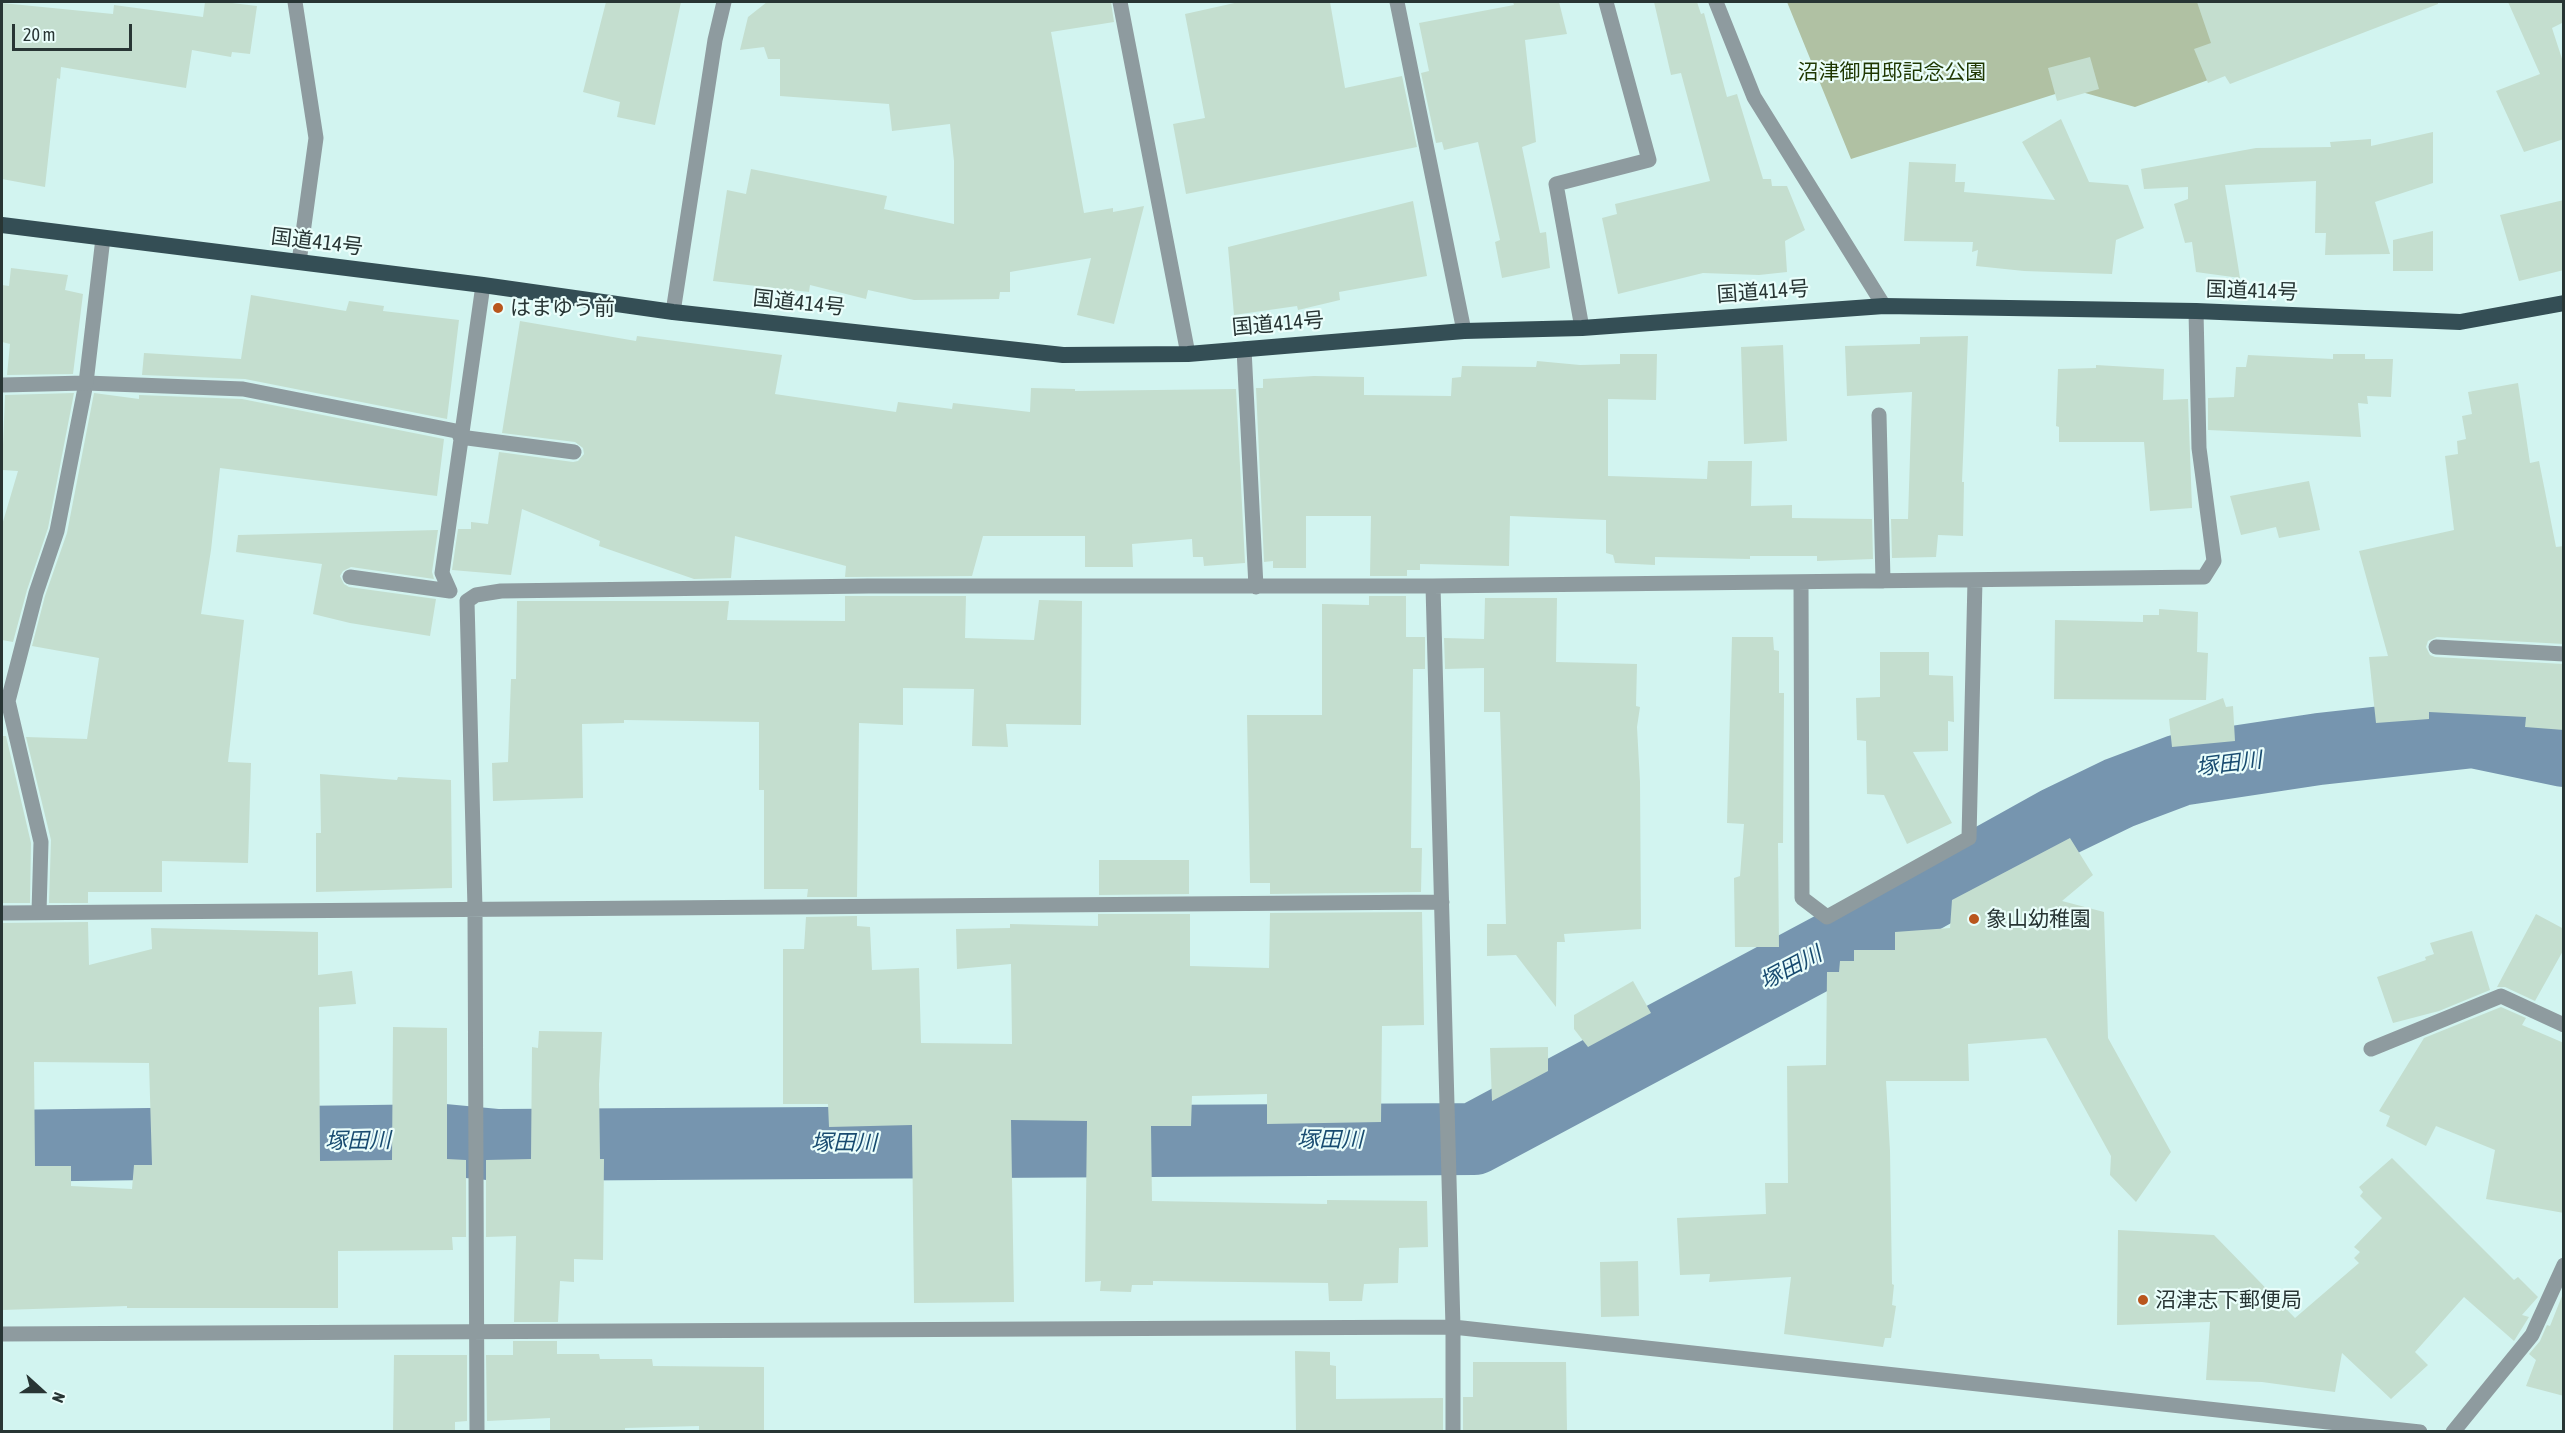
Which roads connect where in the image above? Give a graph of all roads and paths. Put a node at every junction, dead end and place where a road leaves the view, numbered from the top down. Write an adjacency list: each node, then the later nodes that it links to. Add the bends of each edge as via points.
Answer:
1 (295, 2): 9 (street, via 316,138)
2 (724, 2): 14 (street)
3 (1120, 2): 18 (street)
4 (1397, 2): 16 (street)
5 (1606, 2): 15 (street, via 1649,160 1556,184)
6 (1716, 2): 12 (street, via 1754,97)
7 (2, 225): 8 (highway, 国道414号)
8 (103, 238): 9 (highway, 国道414号); 19 (street)
9 (299, 262): 10 (highway, 国道414号)
10 (483, 285): 14 (highway, 国道414号); 22 (street)
11 (2564, 303): 13 (highway, 国道414号, via 2460,322)
12 (1884, 306): 13 (highway, 国道414号); 15 (highway, 国道414号)
13 (2196, 311): 25 (street, via 2199,448 2214,561 2204,576)
14 (673, 312): 18 (highway, 国道414号, via 1064,356)
15 (1582, 327): 16 (highway, 国道414号)
16 (1464, 331): 17 (highway, 国道414号)
17 (1244, 349): 18 (highway, 国道414号); 29 (street)
18 (1188, 354)
19 (86, 383): 20 (street); 22 (street, via 243,389); 34 (street, via 57,531)
20 (2, 385)
21 (1880, 415): 26 (street)
22 (460, 434): 23 (street); 30 (street, via 442,573)
23 (574, 452)
24 (350, 577): 30 (street)
25 (1975, 580): 26 (street); 27 (street, via 1969,837 1827,917 1802,898)
26 (1883, 581): 27 (street)
27 (1801, 582): 28 (street)
28 (1433, 586): 29 (street); 35 (street)
29 (1256, 587): 31 (street, via 868,586 525,591 484,593)
30 (450, 591): 31 (street)
31 (467, 601): 36 (street)
32 (2436, 647): 33 (street)
33 (2564, 654)
34 (5, 701): 37 (street, via 41,842)
35 (1442, 902): 36 (street); 42 (street)
36 (475, 908): 37 (street); 43 (street)
37 (39, 912): 38 (street)
38 (2, 913)
39 (2564, 1025): 40 (street, via 2501,996)
40 (2371, 1048)
41 (2564, 1265): 48 (street, via 2532,1335)
42 (1453, 1327): 43 (street); 46 (street); 47 (street)
43 (476, 1331): 44 (street); 45 (street)
44 (2, 1334)
45 (477, 1431)
46 (1453, 1431)
47 (2420, 1431)
48 (2453, 1431)

